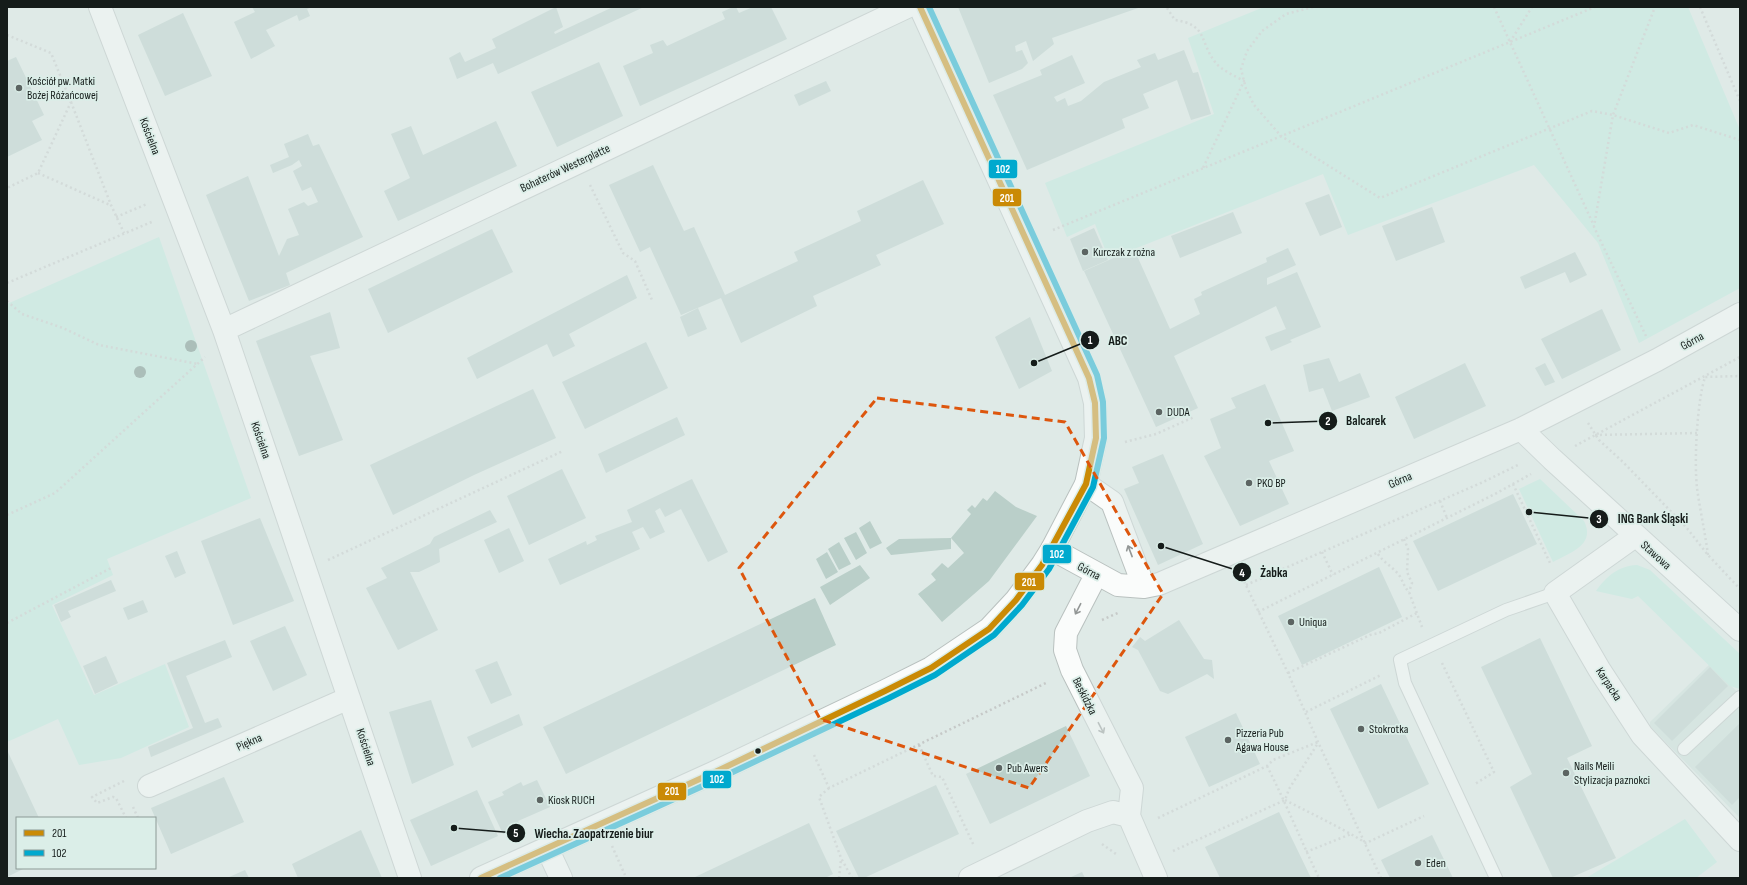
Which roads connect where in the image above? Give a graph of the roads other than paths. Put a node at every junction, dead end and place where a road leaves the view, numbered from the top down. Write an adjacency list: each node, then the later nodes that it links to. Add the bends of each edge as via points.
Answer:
1 (100, 7): 5 (street, Kościelna)
2 (907, 7): 5 (street, Bohaterów Westerplatte)
3 (920, 7): 7 (street, via 1089,378 1095,403 1096,438)
4 (1740, 314): 6 (street, Górna, via 1657,360)
5 (224, 330): 15 (street, Kościelna)
6 (1521, 429): 8 (street, Stawowa, via 1544,465); 11 (street, Górna, via 1159,584)
7 (1086, 484): 9 (street); 11 (street, one-way to 7, via 1112,502)
8 (1635, 536): 12 (street); 13 (street, Stawowa)
9 (1052, 549): 10 (street, Górna); 20 (street, via 1016,600 989,630 931,668 741,760)
10 (1096, 575): 11 (street, Górna, via 1118,586); 18 (street, Beskidzka, one-way to 18, via 1066,633 1065,650 1072,670 1132,788)
11 (1144, 587)
12 (1555, 593): 19 (street, Karpacka, via 1599,669 1642,735); 26 (lane, via 1506,610 1400,660 1405,683)
13 (1740, 629)
14 (1740, 697): 16 (lane)
15 (349, 698): 17 (street, Piękna); 23 (street, Kościelna)
16 (1684, 749)
17 (149, 786)
18 (1130, 816): 21 (street, Beskidzka); 22 (street, via 1113,812 1087,821)
19 (1740, 840)
20 (547, 848): 24 (street); 25 (street)
21 (1153, 870)
22 (978, 874)
23 (410, 878)
24 (481, 878)
25 (561, 878)
26 (1496, 878)

